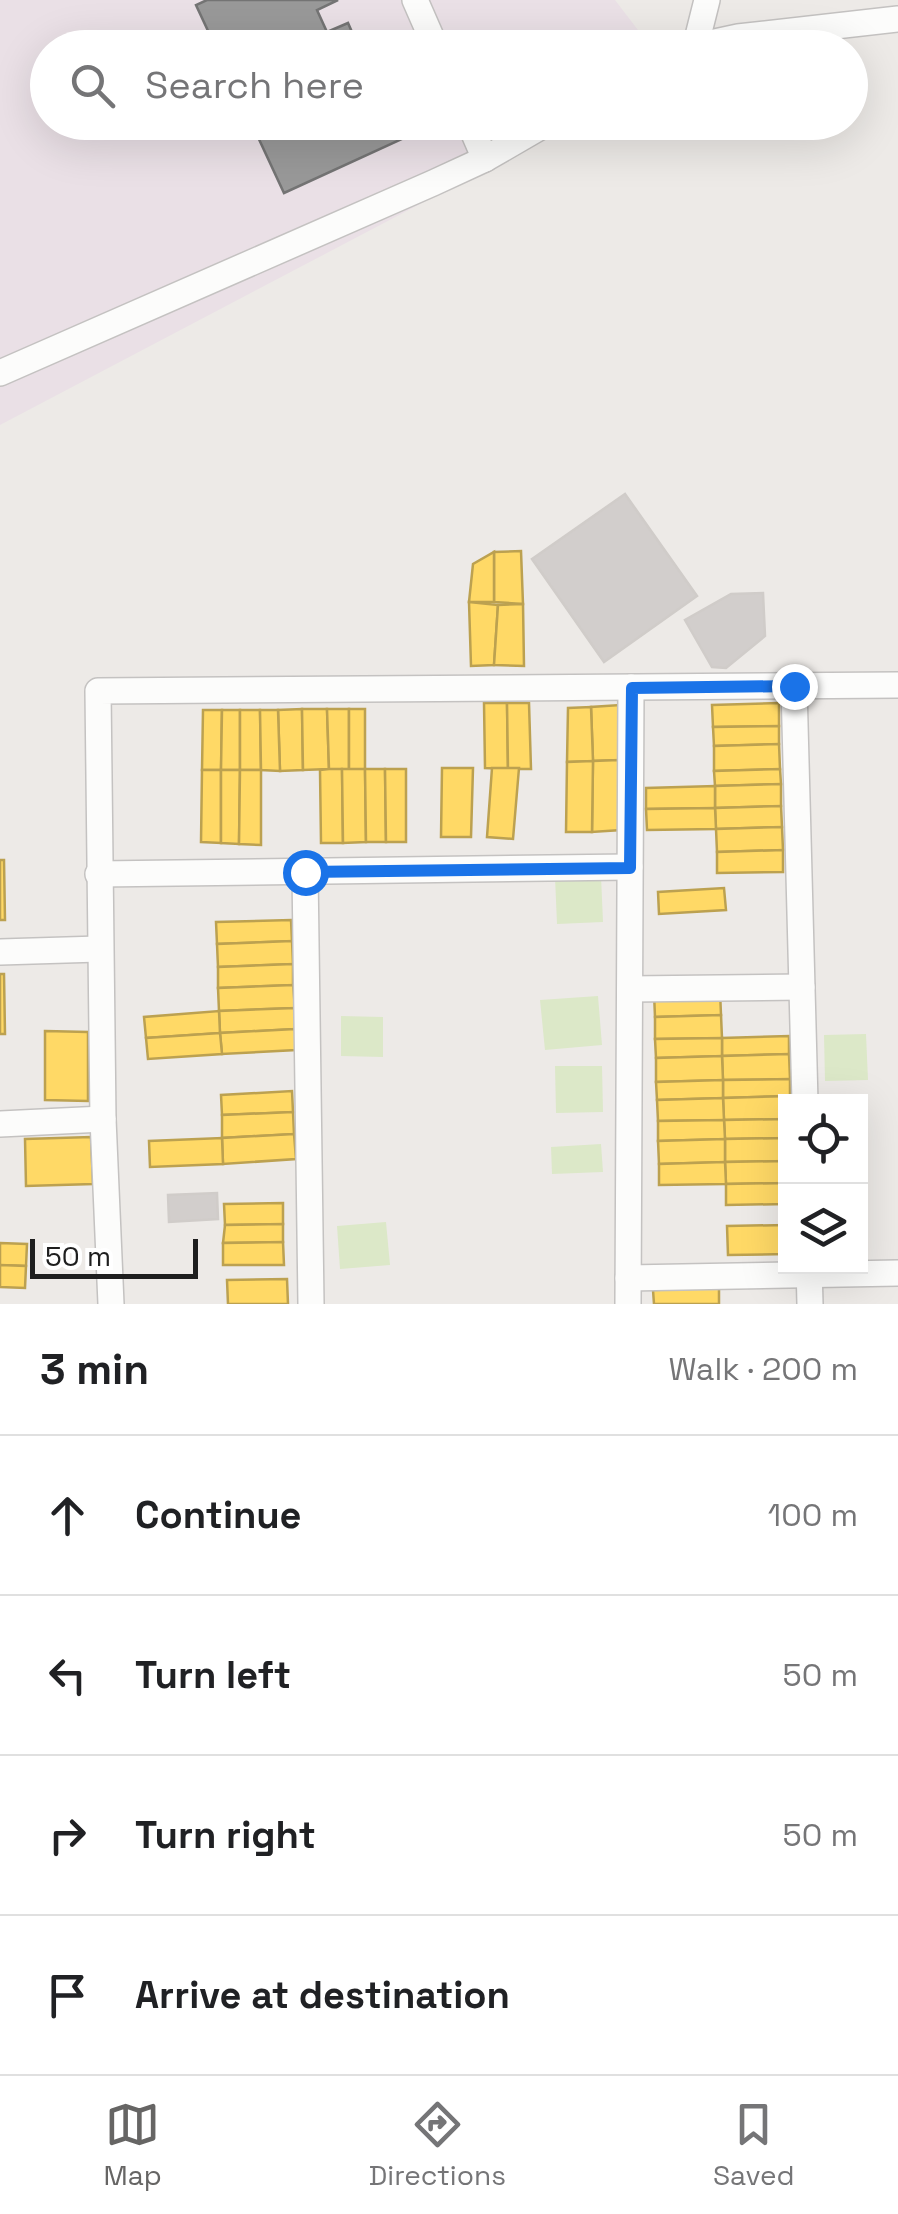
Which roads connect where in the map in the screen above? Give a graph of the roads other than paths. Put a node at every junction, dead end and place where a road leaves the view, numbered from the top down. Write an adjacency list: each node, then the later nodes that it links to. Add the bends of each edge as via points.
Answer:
1 (415, 0): 4 (street)
2 (706, 0): 5 (street)
3 (898, 18): 6 (street)
4 (428, 30)
5 (696, 30)
6 (809, 30)
7 (477, 140): 9 (street)
8 (518, 140): 9 (street)
9 (485, 159): 10 (street)
10 (0, 373)
11 (898, 685): 12 (street)
12 (794, 686): 13 (street); 19 (street)
13 (632, 688): 14 (street); 16 (street, via 98,691)
14 (630, 868): 15 (street); 20 (street)
15 (305, 872): 16 (street); 30 (street)
16 (98, 874): 17 (street)
17 (100, 949): 18 (street); 22 (street)
18 (0, 952)
19 (802, 988): 20 (street); 21 (street)
20 (630, 989): 28 (street)
21 (804, 1094)
22 (103, 1119): 23 (street); 29 (street)
23 (0, 1124)
24 (868, 1272): 25 (street)
25 (898, 1273)
26 (778, 1274): 28 (street)
27 (809, 1274): 31 (street)
28 (628, 1291)
29 (112, 1304)
30 (311, 1304)
31 (810, 1304)

